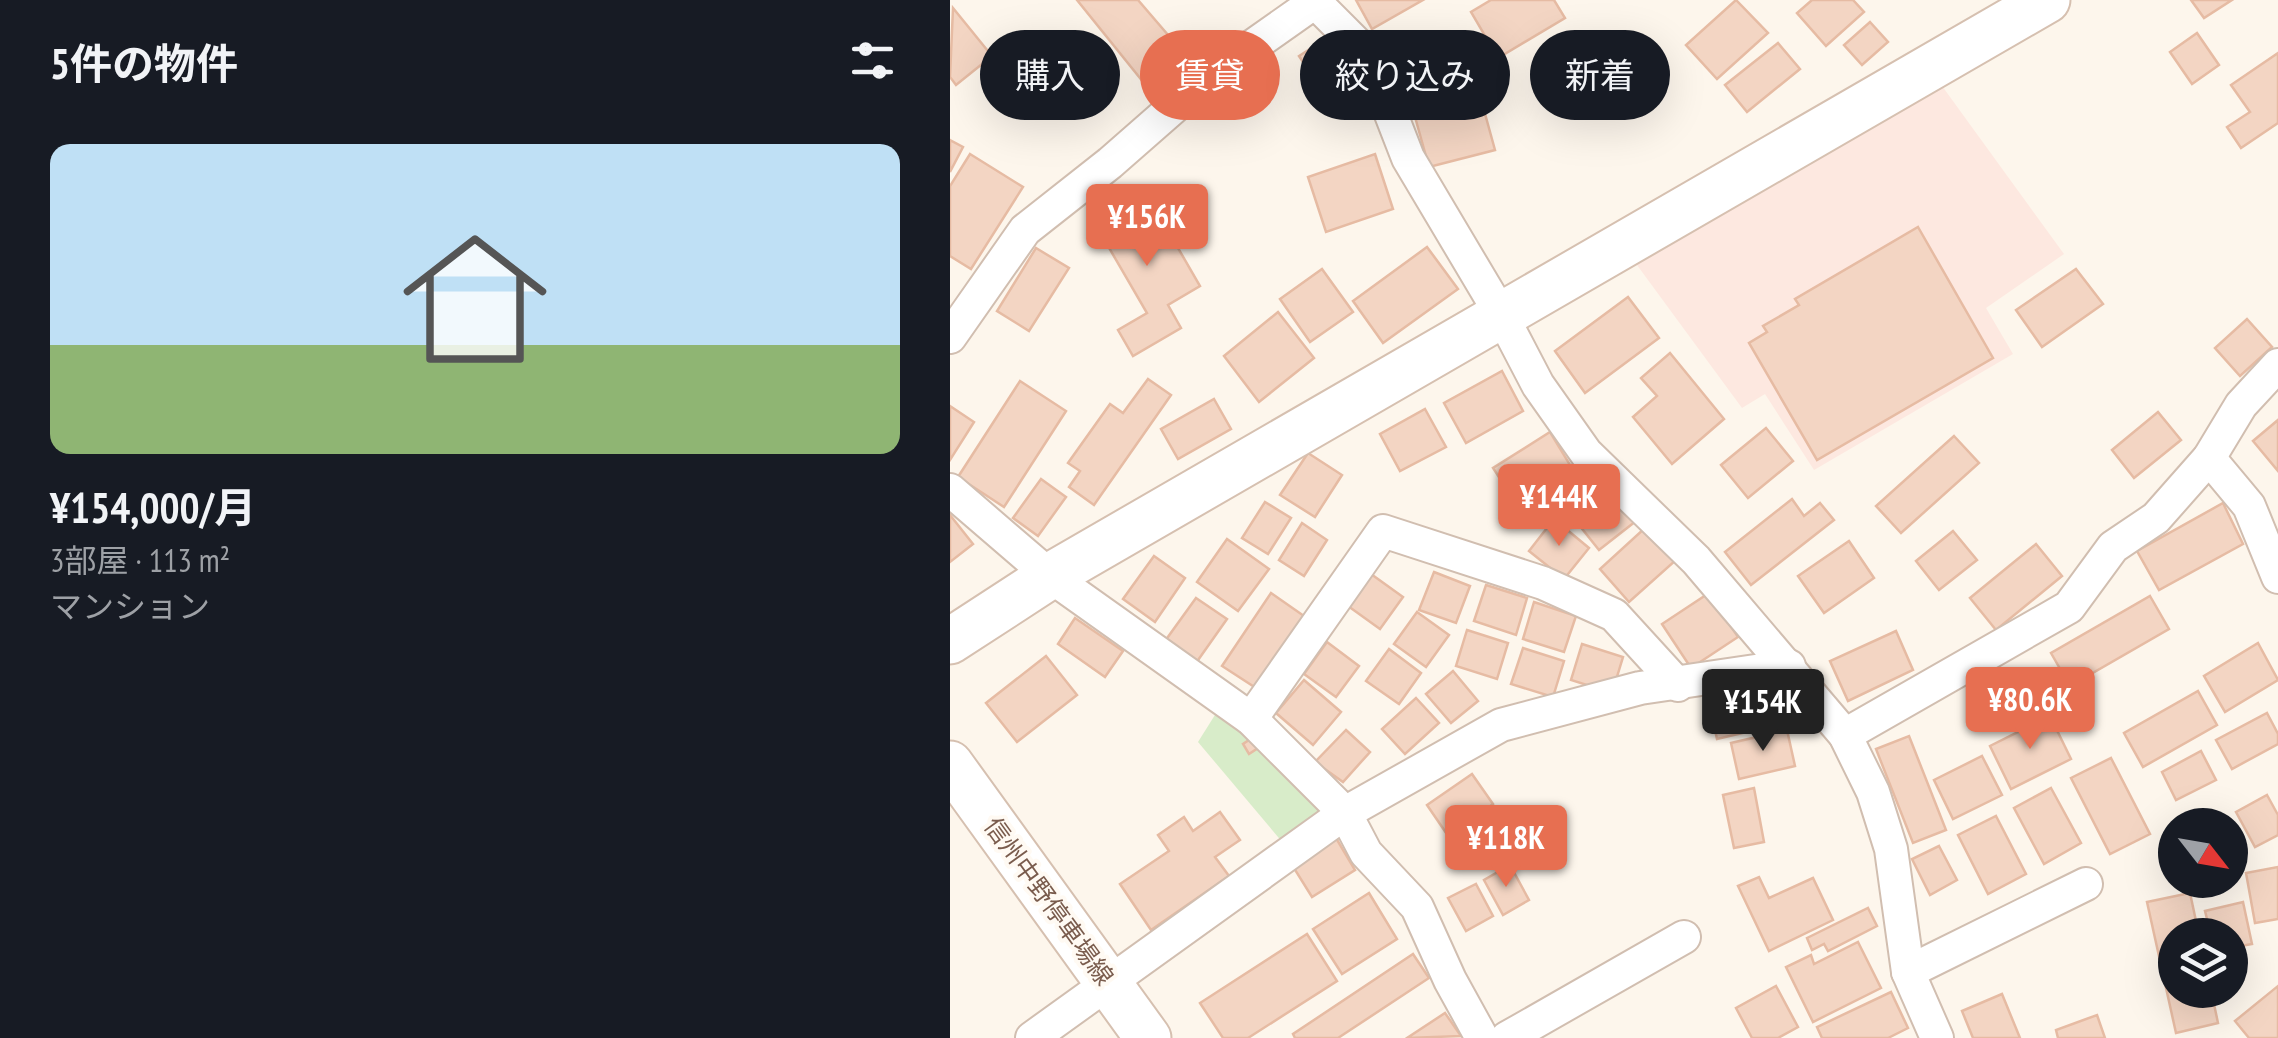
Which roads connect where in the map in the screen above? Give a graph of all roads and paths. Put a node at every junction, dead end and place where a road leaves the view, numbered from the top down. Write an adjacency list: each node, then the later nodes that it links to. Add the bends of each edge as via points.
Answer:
1 (2047, 0): 3 (street)
2 (1314, 1): 3 (street, via 1368,54 1408,158); 4 (street, via 1207,78 1025,230)
3 (1502, 316): 8 (street); 11 (street, via 1538,385 1586,453 1696,560)
4 (950, 337)
5 (2278, 365): 6 (street, via 2241,405)
6 (2209, 458): 9 (street, via 2249,506); 14 (street, via 2156,518 2113,547 2069,607)
7 (950, 490): 8 (street)
8 (1050, 576): 10 (street); 13 (street)
9 (2278, 576)
10 (950, 640)
11 (1789, 666): 12 (street); 14 (street)
12 (1678, 685): 13 (street, via 1614,616 1542,583 1383,531); 16 (street, via 1640,688 1501,725)
13 (1251, 720): 16 (street)
14 (1845, 735): 19 (street, via 1891,849)
15 (950, 764): 20 (street, 信州中野停車場線)
16 (1344, 813): 20 (street); 23 (street, via 1366,853 1417,907)
17 (2086, 884): 19 (street)
18 (1684, 937): 24 (street)
19 (1908, 972): 25 (street)
20 (1109, 983): 21 (street); 22 (street, 信州中野停車場線)
21 (1032, 1038)
22 (1148, 1038)
23 (1482, 1038)
24 (1507, 1038)
25 (1937, 1038)

